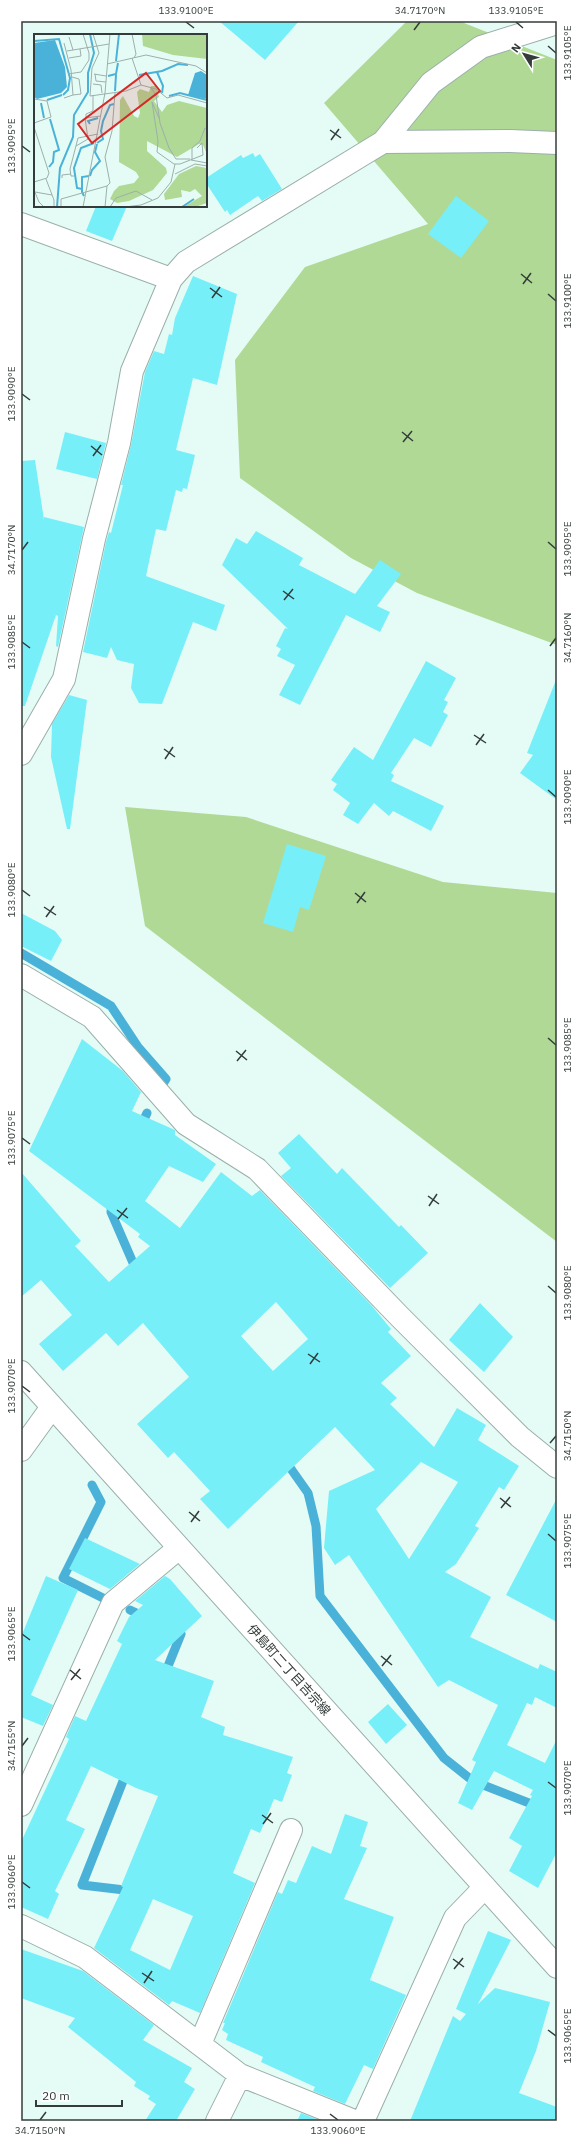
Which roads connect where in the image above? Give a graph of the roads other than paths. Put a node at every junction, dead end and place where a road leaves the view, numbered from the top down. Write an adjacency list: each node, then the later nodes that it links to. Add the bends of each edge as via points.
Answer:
1 (557, 23): 2 (street, via 481,47 430,84)
2 (383, 142): 3 (street); 5 (street, via 186,262)
3 (557, 143)
4 (21, 224): 5 (street)
5 (171, 279): 6 (street, via 132,371 119,443 94,539 64,678)
6 (21, 754)
7 (21, 975): 11 (street, via 92,1017 186,1124 258,1169 514,1432)
8 (21, 1372): 9 (street, 伊島町二丁目吉宗線)
9 (52, 1407): 10 (street); 12 (street, 伊島町二丁目吉宗線)
10 (21, 1450)
11 (557, 1467)
12 (179, 1548): 13 (street, via 113,1603); 15 (street, 伊島町二丁目吉宗線)
13 (21, 1805)
14 (291, 1830): 18 (street)
15 (485, 1887): 17 (street, 伊島町二丁目吉宗線); 22 (street, via 456,1918)
16 (21, 1926): 18 (street, via 85,1957)
17 (557, 1967)
18 (200, 2044): 19 (street)
19 (240, 2075): 20 (street); 21 (street)
20 (218, 2121)
21 (354, 2121)
22 (363, 2121)

